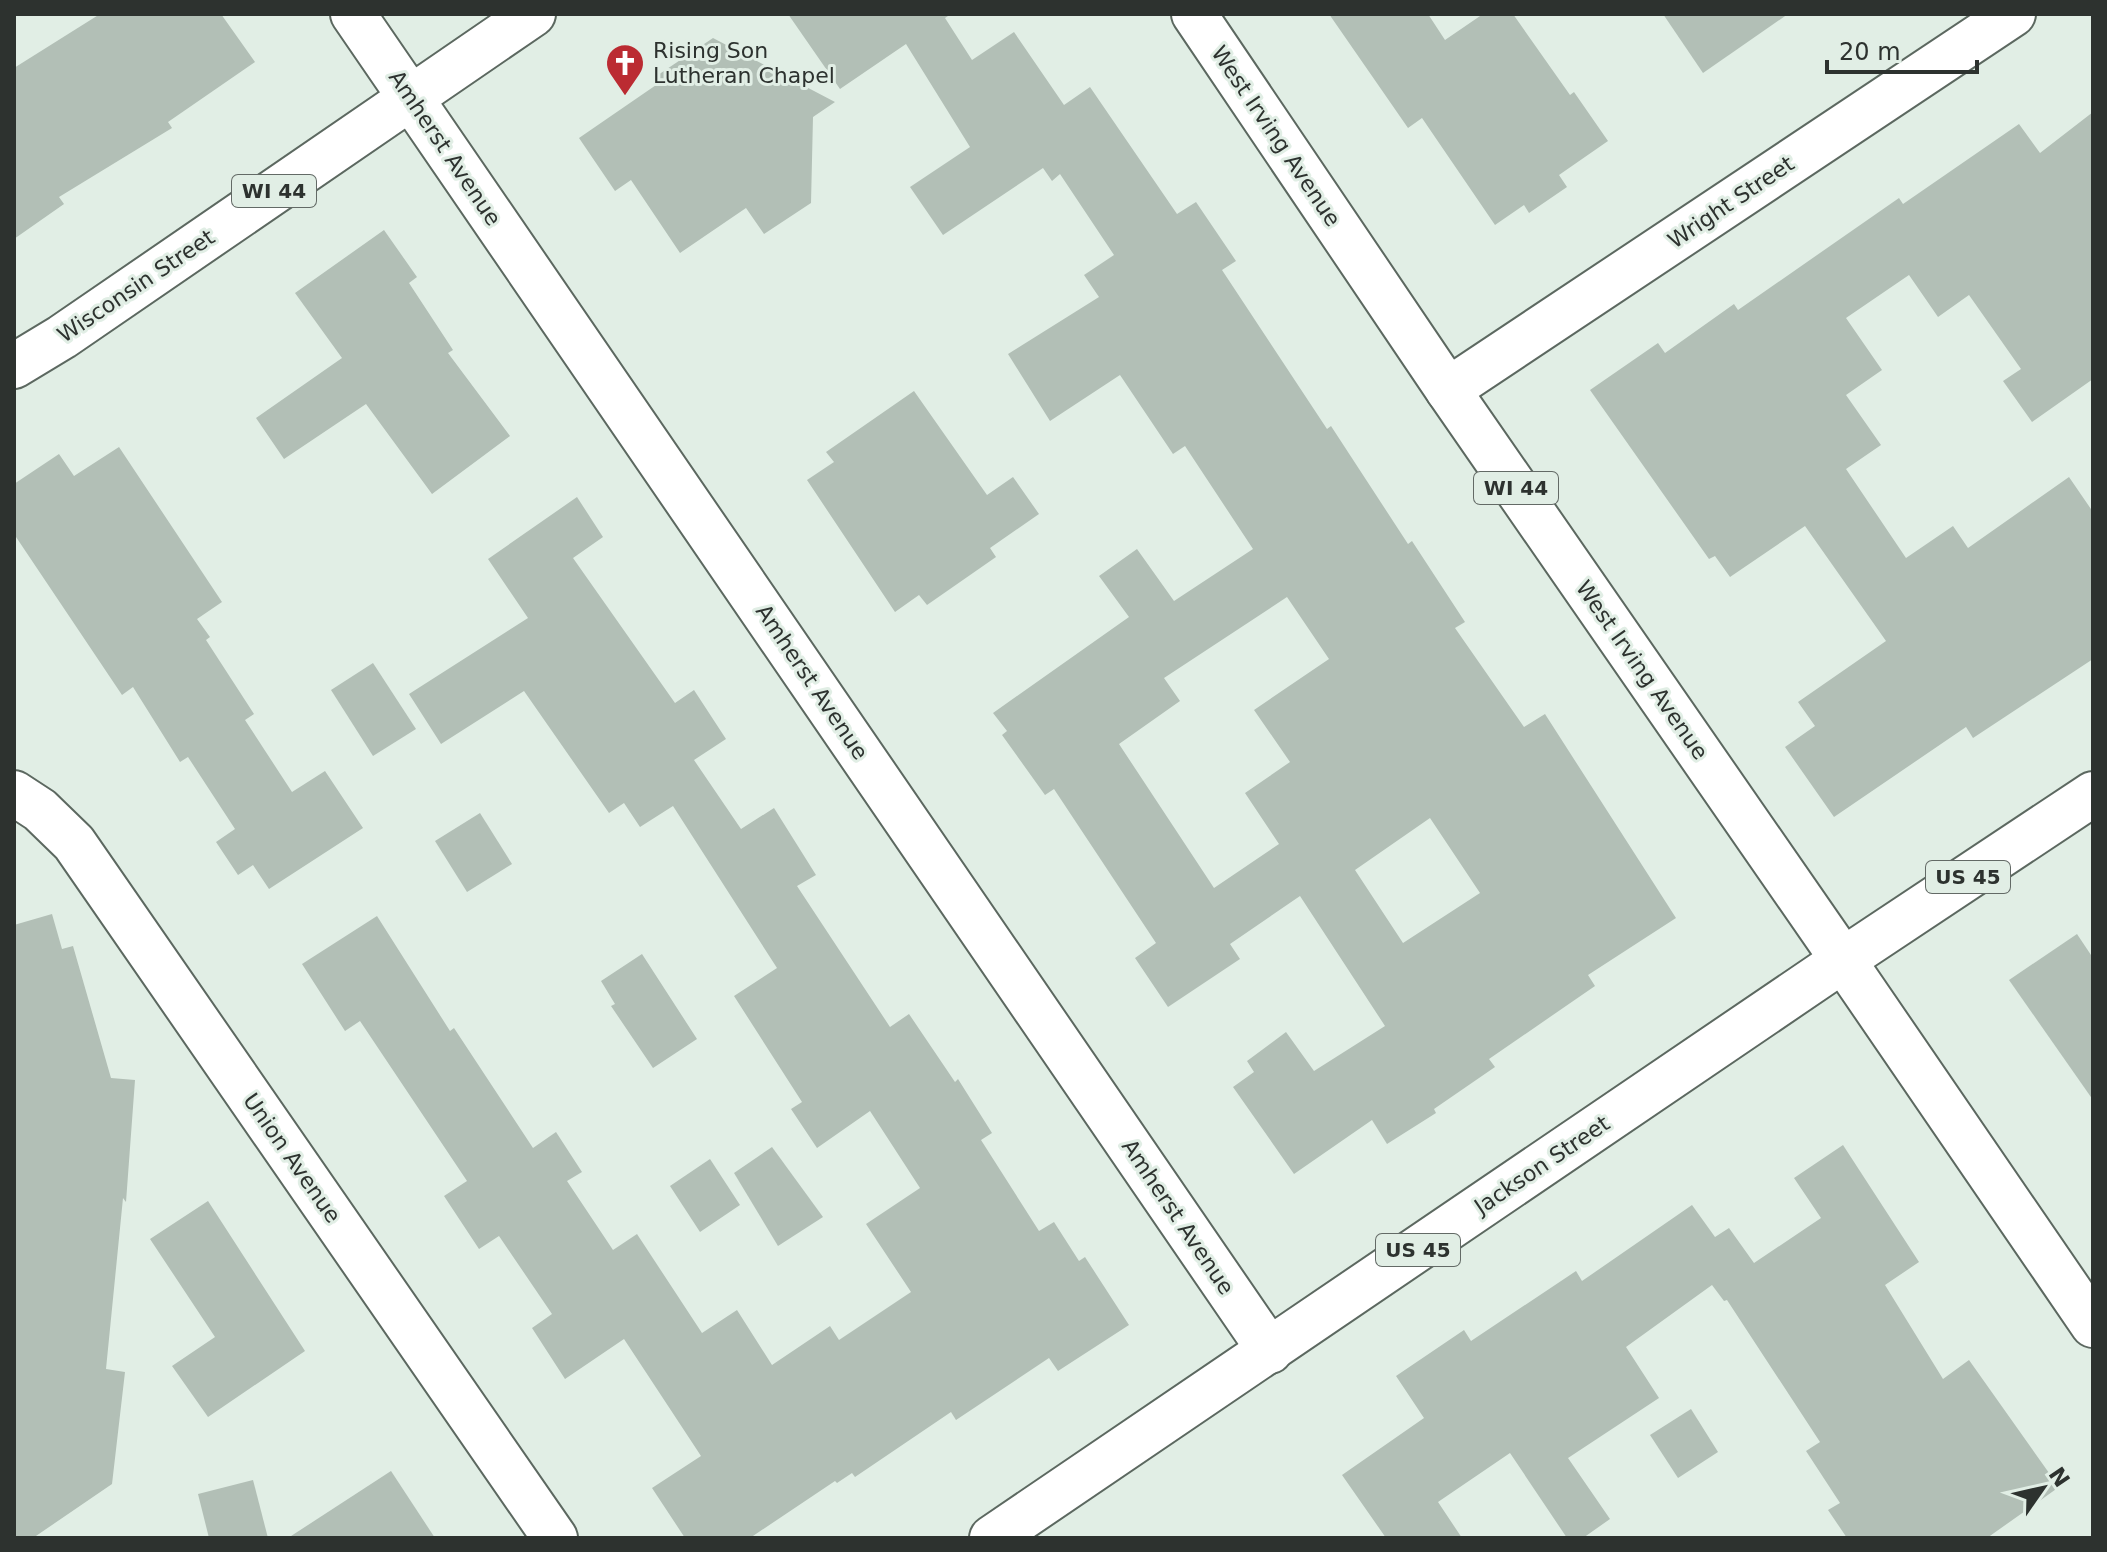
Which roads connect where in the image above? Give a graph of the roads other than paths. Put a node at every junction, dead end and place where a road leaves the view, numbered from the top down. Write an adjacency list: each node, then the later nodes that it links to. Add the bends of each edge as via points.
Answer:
1 (353, 14): 5 (street, Amherst Avenue)
2 (533, 14): 5 (street, Wisconsin Street / WI 44)
3 (1194, 14): 7 (street, West Irving Avenue / WI 44)
4 (2013, 14): 7 (street, Wright Street)
5 (410, 96): 6 (street, Wisconsin Street / WI 44); 12 (street, Amherst Avenue)
6 (14, 366)
7 (1448, 390): 10 (street, West Irving Avenue / WI 44)
8 (14, 793): 13 (street, Union Avenue, via 74,843)
9 (2093, 794): 10 (street, Jackson Street / US 45)
10 (1843, 960): 11 (street, West Irving Avenue); 12 (street, Jackson Street / US 45)
11 (2093, 1325)
12 (1270, 1351): 14 (street, Jackson Street / US 45)
13 (555, 1538)
14 (992, 1538)

